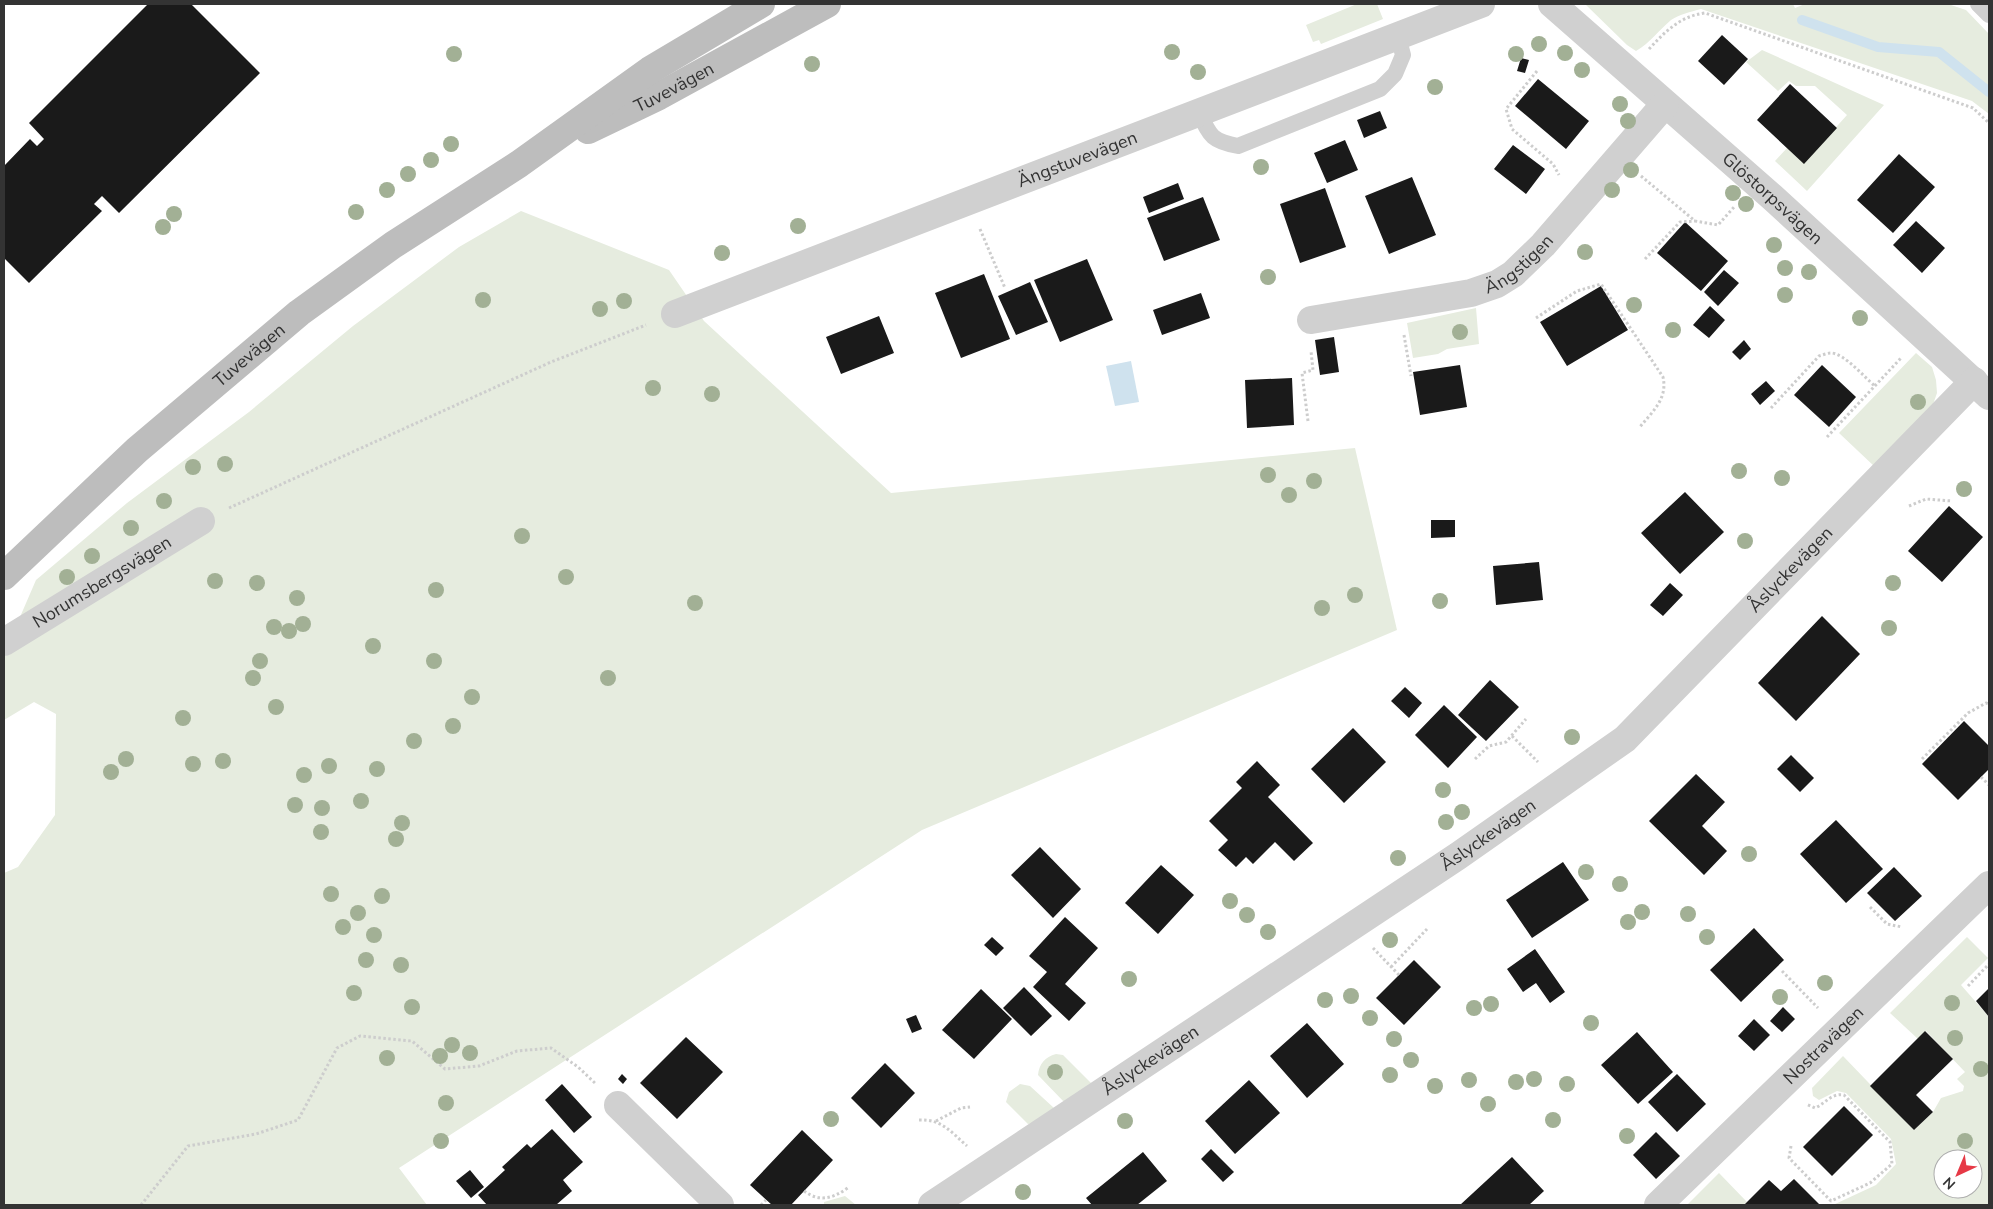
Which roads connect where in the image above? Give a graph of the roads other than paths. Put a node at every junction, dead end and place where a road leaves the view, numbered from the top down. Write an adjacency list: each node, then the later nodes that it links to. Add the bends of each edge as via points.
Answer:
1 (761, 4): 10 (main road, Tuvevägen, via 650,70)
2 (827, 4): 10 (main road, Tuvevägen, via 658,96)
3 (1481, 4): 7 (street, Ängstuvevägen)
4 (1552, 4): 8 (street, Glöstorpsvägen)
5 (1978, 4): 6 (lane)
6 (1989, 15)
7 (1398, 36): 9 (street, Ängstuvevägen); 9 (lane, via 1403,55 1395,74 1380,89 1238,146 1220,143 1208,133)
8 (1666, 104): 12 (street, Ängstigen, via 1543,245 1513,274 1497,284 1471,293); 13 (street, Glöstorpsvägen)
9 (1199, 112): 11 (street, Ängstuvevägen)
10 (519, 164): 15 (main road, Tuvevägen, via 393,244 298,313 137,450)
11 (675, 314)
12 (1311, 320)
13 (1982, 388): 20 (street, Åslyckevägen, via 1625,740 1458,856)
14 (201, 521): 16 (street, Norumsbergsvägen)
15 (4, 576)
16 (4, 642)
17 (1989, 885): 21 (street, Nostravägen)
18 (618, 1105): 19 (street)
19 (720, 1205)
20 (932, 1205)
21 (1658, 1205)

